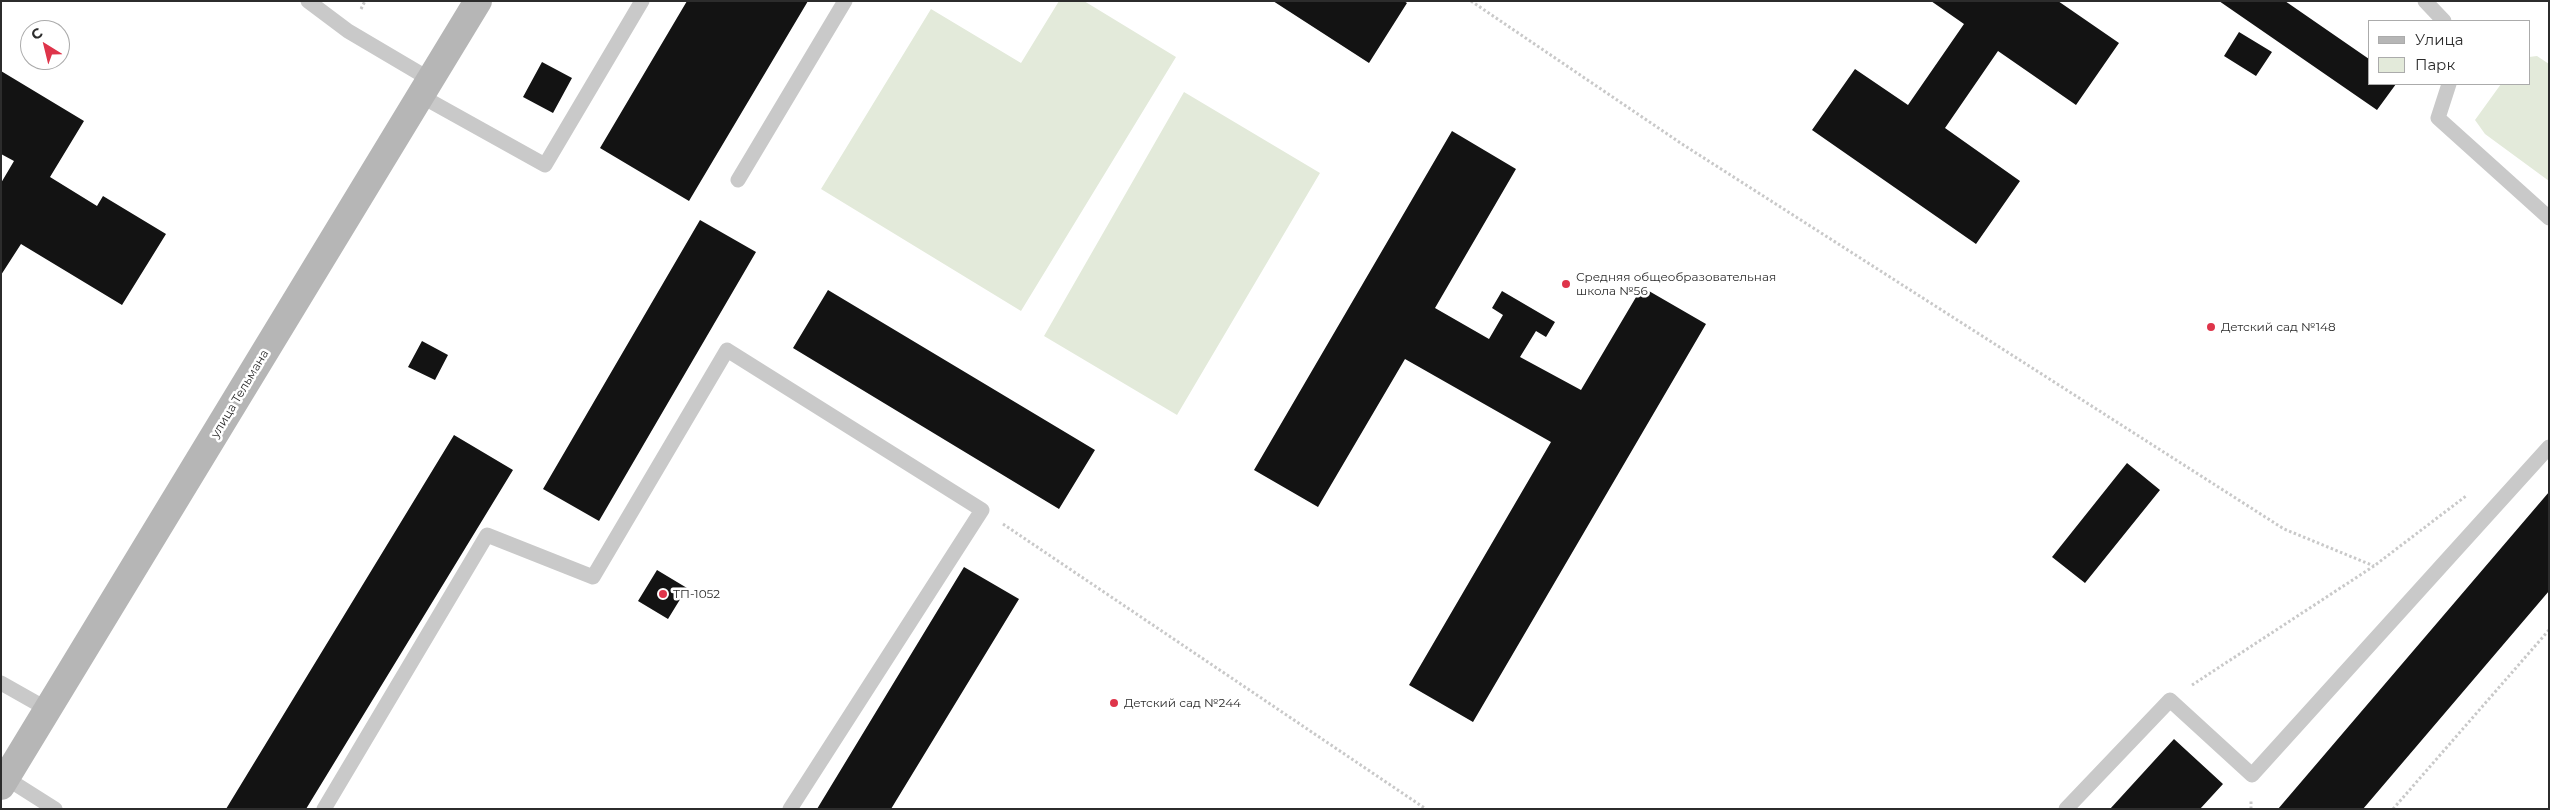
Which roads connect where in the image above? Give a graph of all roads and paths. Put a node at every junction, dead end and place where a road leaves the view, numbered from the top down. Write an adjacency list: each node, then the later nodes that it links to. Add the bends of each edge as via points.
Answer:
1 (308, 1): 9 (lane)
2 (478, 1): 9 (main road, улица Тельмана)
3 (642, 1): 9 (lane, via 545,165)
4 (845, 1): 10 (lane)
5 (1471, 1): 15 (path, via 1682,144 2284,529)
6 (2425, 1): 7 (lane)
7 (2443, 20)
8 (2450, 85): 11 (lane, via 2438,118)
9 (426, 88): 19 (main road, улица Тельмана)
10 (738, 180)
11 (2549, 218)
12 (2549, 446): 18 (lane, via 2252,775)
13 (2469, 494): 15 (path)
14 (982, 510): 22 (lane, via 727,350 593,577 487,535); 23 (lane); 24 (path)
15 (2374, 566): 18 (path)
16 (2549, 630): 26 (path)
17 (1, 683): 19 (lane)
18 (2170, 700): 25 (lane)
19 (47, 709): 20 (main road, улица Тельмана)
20 (4, 782): 21 (lane)
21 (55, 809)
22 (324, 809)
23 (790, 809)
24 (1426, 809)
25 (2066, 809)
26 (2393, 809)

